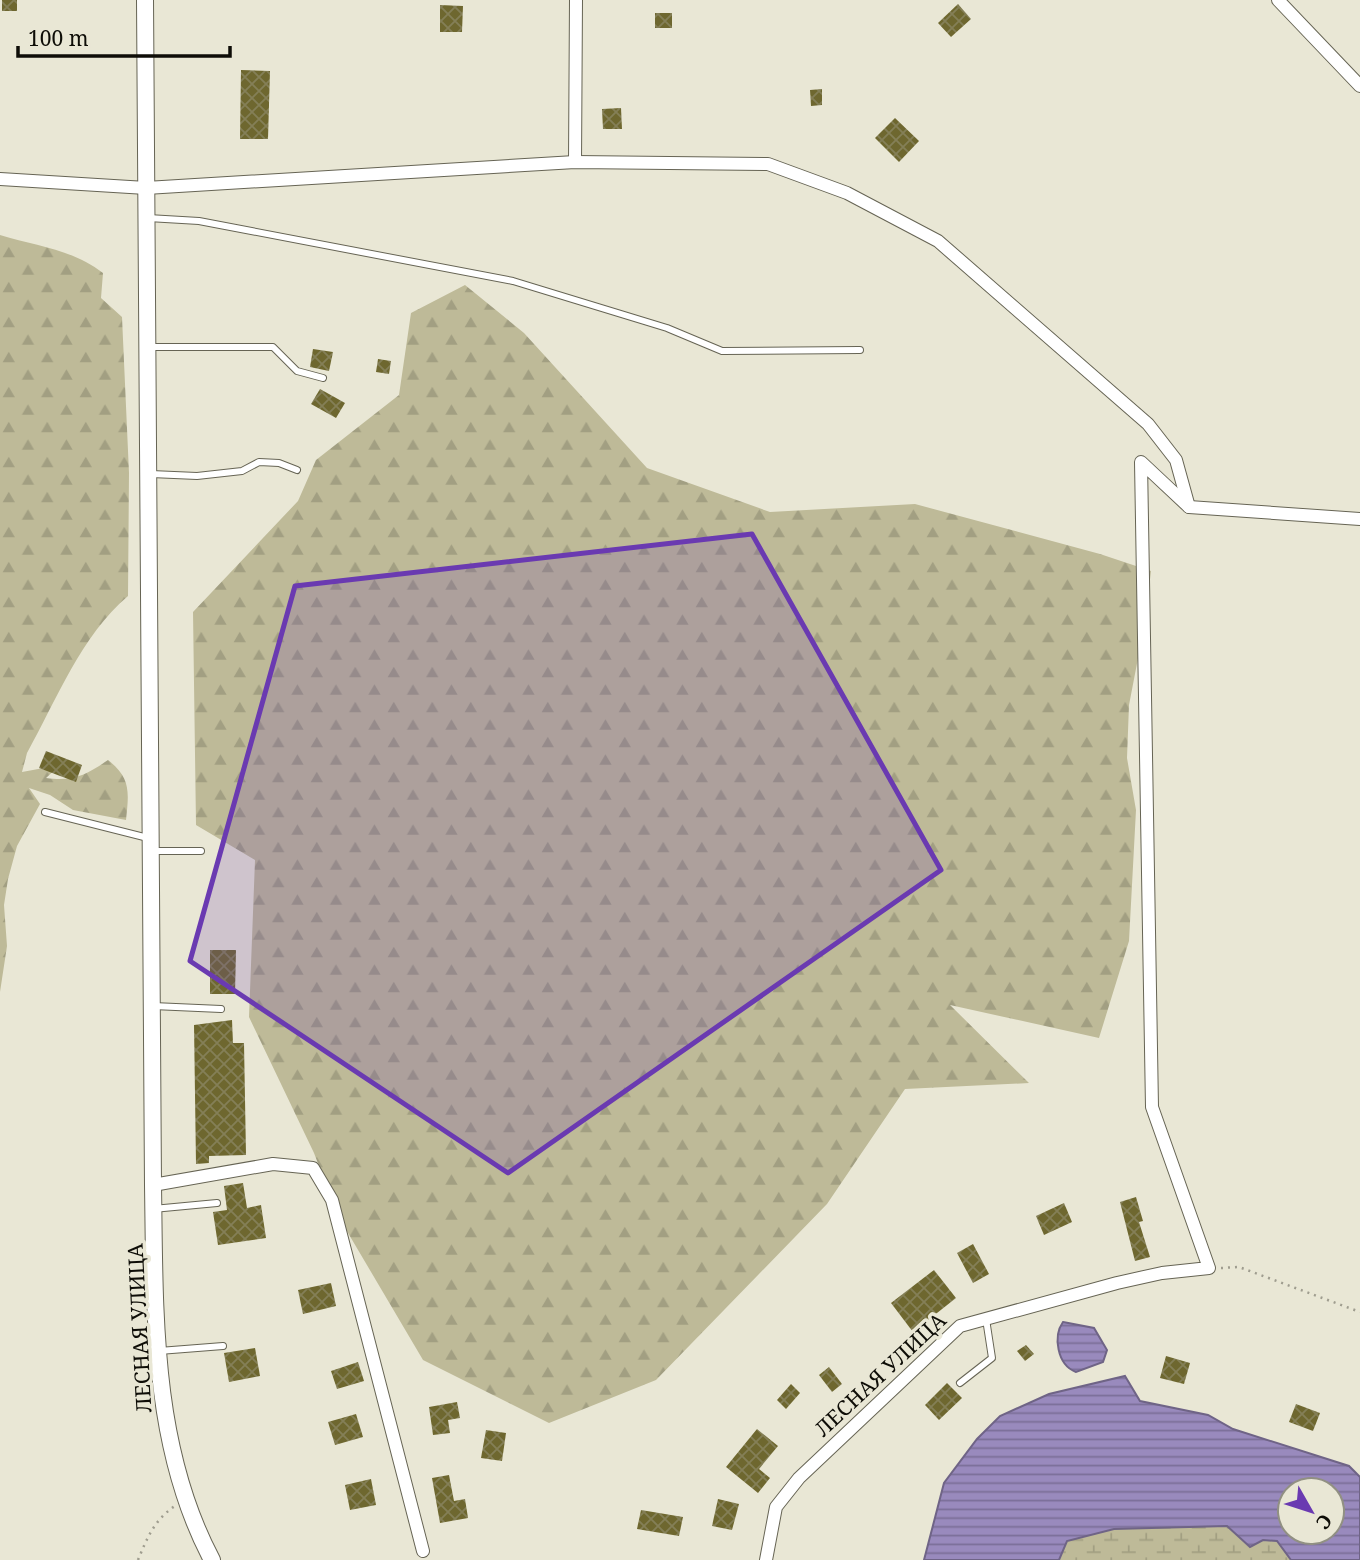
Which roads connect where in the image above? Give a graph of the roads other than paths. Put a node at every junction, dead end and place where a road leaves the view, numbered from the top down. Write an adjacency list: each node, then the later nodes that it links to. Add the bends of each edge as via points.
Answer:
1 (145, 0): 7 (street, ЛЕСНАЯ УЛИЦА)
2 (576, 0): 5 (street)
3 (1278, 0): 4 (street)
4 (1360, 86)
5 (575, 162): 7 (street); 14 (street, via 768,164 847,193 938,241 1148,424 1175,460)
6 (0, 178): 7 (street)
7 (146, 188): 8 (street, ЛЕСНАЯ УЛИЦА)
8 (146, 218): 9 (street, ЛЕСНАЯ УЛИЦА); 10 (lane, via 199,221 513,281 667,328 722,351)
9 (148, 347): 11 (lane, via 273,347 297,370); 13 (street, ЛЕСНАЯ УЛИЦА)
10 (860, 350)
11 (323, 378)
12 (297, 470): 13 (lane, via 258,462 242,471 197,476)
13 (149, 473): 17 (street, ЛЕСНАЯ УЛИЦА)
14 (1189, 507): 15 (street); 24 (street, ЛЕСНАЯ УЛИЦА, via 1141,462 1152,1107 1209,1268 1151,1275)
15 (1360, 519)
16 (45, 812): 17 (lane)
17 (151, 845): 18 (lane); 19 (street, ЛЕСНАЯ УЛИЦА)
18 (201, 851)
19 (152, 1006): 20 (lane); 21 (street, ЛЕСНАЯ УЛИЦА)
20 (221, 1009)
21 (153, 1185): 23 (street, ЛЕСНАЯ УЛИЦА); 28 (street, via 273,1164 313,1168 332,1200)
22 (217, 1203): 23 (lane)
23 (153, 1209): 26 (street, ЛЕСНАЯ УЛИЦА)
24 (986, 1319): 27 (lane, via 992,1358); 30 (street, ЛЕСНАЯ УЛИЦА, via 960,1326 799,1478 776,1507)
25 (223, 1346): 26 (lane)
26 (157, 1351): 29 (street, ЛЕСНАЯ УЛИЦА, via 163,1408 185,1499)
27 (960, 1383)
28 (423, 1551)
29 (208, 1553)
30 (765, 1560)

